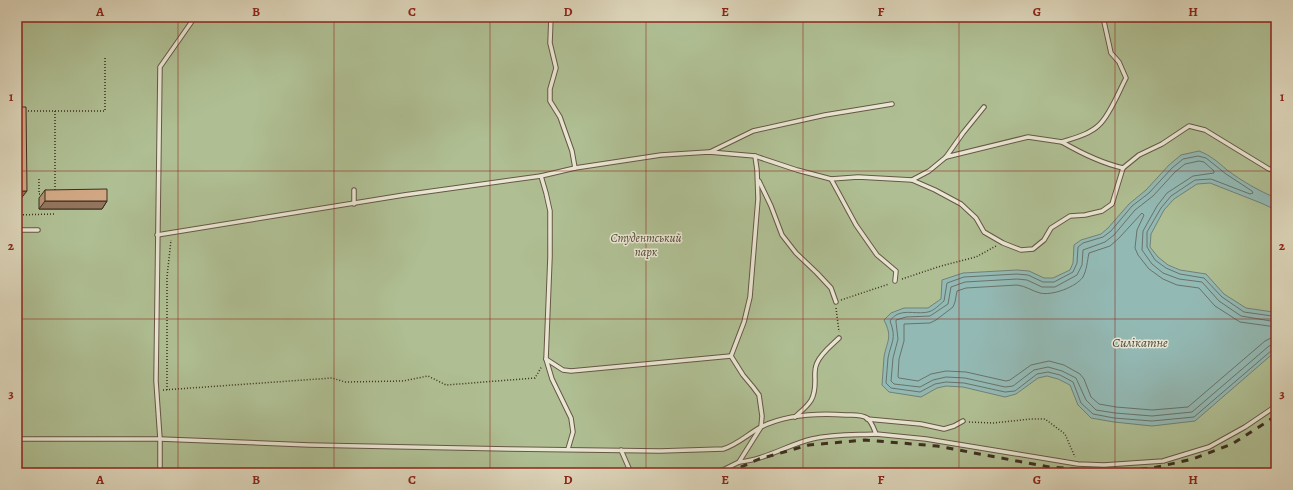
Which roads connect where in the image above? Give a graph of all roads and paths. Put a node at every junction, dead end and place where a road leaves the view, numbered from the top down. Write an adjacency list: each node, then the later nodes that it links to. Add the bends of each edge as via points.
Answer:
1 (195, 17): 30 (lane, via 160,67)
2 (551, 17): 13 (lane, via 550,43 556,68 550,89 550,101 560,117)
3 (1103, 17): 9 (lane, via 1111,53 1119,62 1126,78 1099,125 1083,135)
4 (105, 58): 8 (path, via 105,111)
5 (892, 104): 10 (lane, via 753,131)
6 (984, 107): 12 (lane)
7 (25, 111): 8 (path)
8 (55, 111): 23 (path)
9 (1062, 142): 12 (lane, via 1028,137); 14 (lane, via 1108,165)
10 (708, 152): 11 (lane); 13 (lane, via 661,155)
11 (754, 156): 17 (lane); 19 (lane)
12 (946, 157): 20 (lane)
13 (575, 168): 16 (lane)
14 (1124, 168): 15 (lane, via 1139,155 1162,144 1189,126 1205,130); 31 (lane, via 1112,204 1102,211 1070,216 1051,228 1044,240 1033,249 1021,250)
15 (1276, 171)
16 (541, 176): 24 (lane); 36 (lane, via 550,212)
17 (757, 178): 33 (lane, via 782,235 831,288); 35 (lane, via 758,199 750,296 744,322)
18 (39, 179): 22 (path, via 39,194)
19 (830, 179): 20 (lane, via 858,177); 32 (lane, via 856,225 877,255 896,271)
20 (912, 180): 31 (lane, via 961,204 976,218 984,232)
21 (354, 190): 24 (lane)
22 (44, 194)
23 (55, 194)
24 (354, 204): 29 (lane)
25 (55, 214): 26 (path)
26 (17, 215)
27 (17, 230): 28 (lane)
28 (38, 230)
29 (172, 234): 30 (lane); 38 (path, via 167,277)
30 (157, 235): 37 (lane)
31 (1003, 243): 32 (path, via 976,257)
32 (895, 281): 33 (path)
33 (836, 302): 34 (path)
34 (839, 338): 40 (lane, via 821,355 814,372 814,396)
35 (731, 356): 36 (lane, via 571,371 563,370); 43 (lane, via 759,395)
36 (546, 359): 38 (path, via 535,378 446,385 428,376 403,381 345,382 332,378); 47 (lane, via 552,379 571,418 573,432)
37 (157, 390): 38 (path); 46 (lane)
38 (167, 390)
39 (1276, 406): 50 (lane, via 1209,447 1163,461)
40 (794, 417): 41 (lane, via 836,414); 43 (lane)
41 (867, 418): 42 (lane, via 944,429); 44 (lane)
42 (963, 421): 50 (path, via 992,423 1045,419 1065,434)
43 (761, 427): 48 (lane, via 723,449); 49 (lane)
44 (876, 434): 49 (lane, via 812,438 751,461); 50 (lane, via 926,439)
45 (17, 439): 46 (lane)
46 (160, 439): 47 (lane); 51 (lane)
47 (568, 450): 48 (lane)
48 (621, 450): 52 (lane)
49 (739, 462): 53 (lane)
50 (1078, 464)
51 (160, 473)
52 (631, 473)
53 (717, 473)

